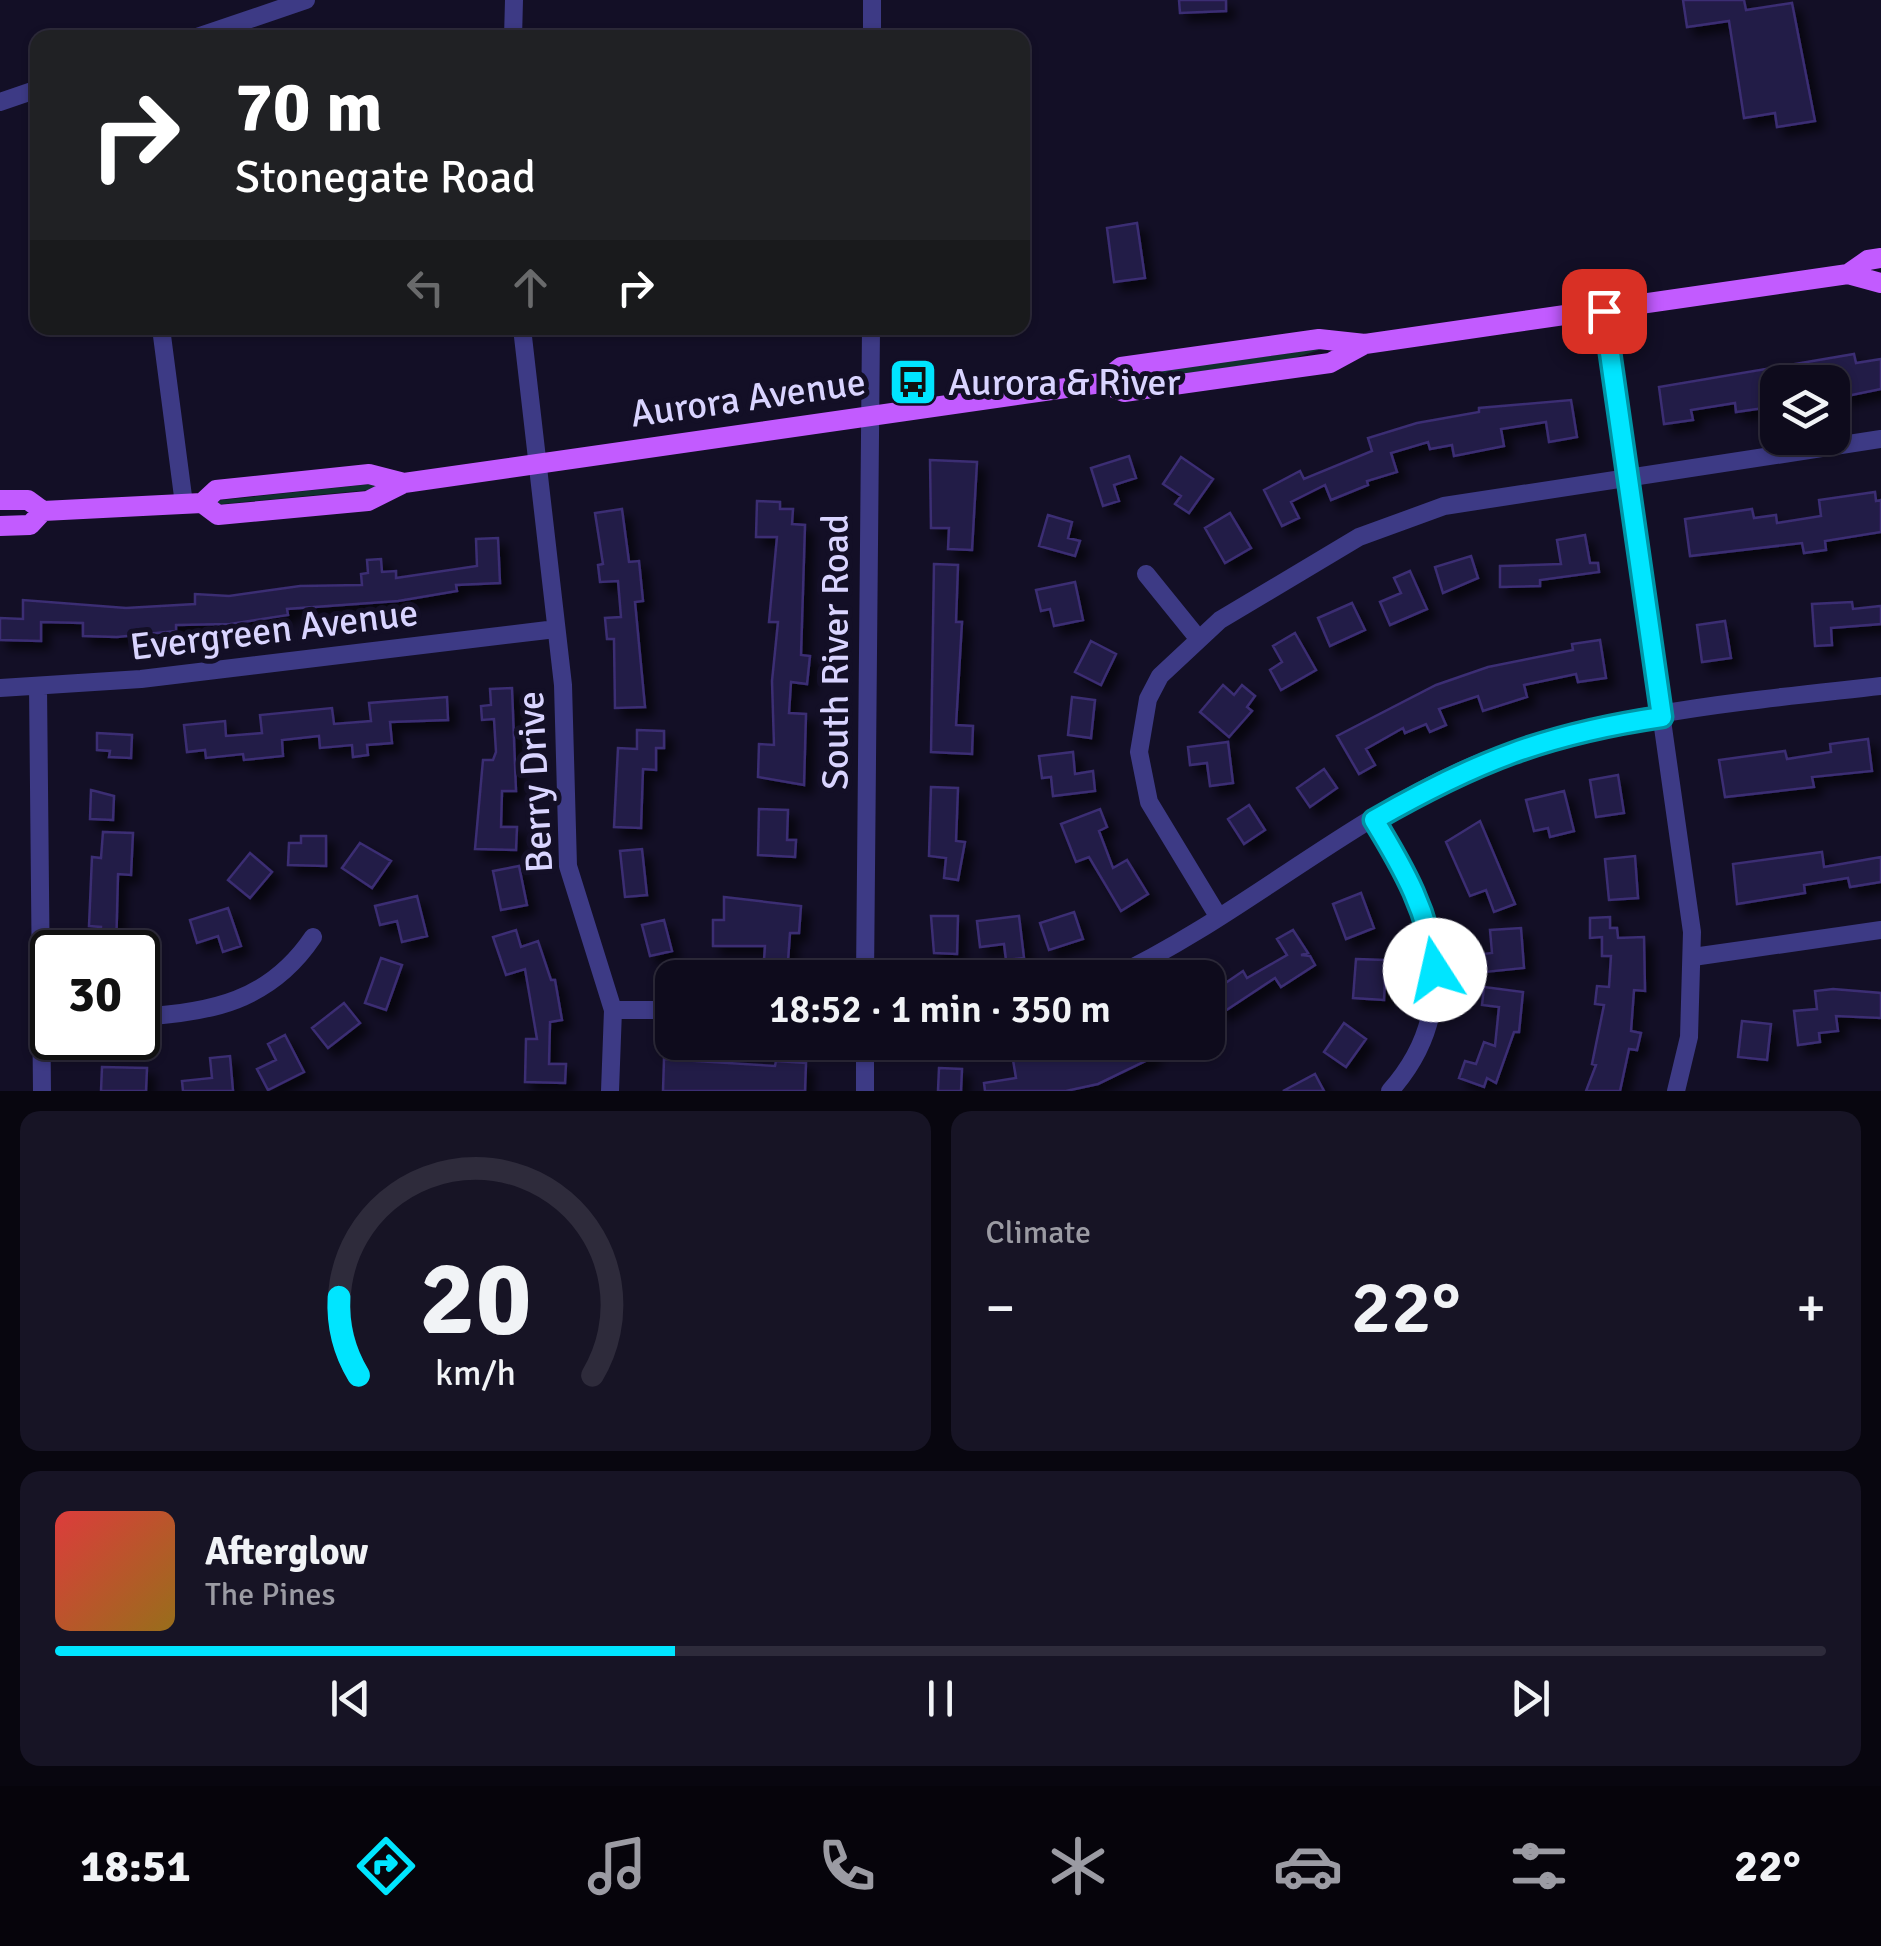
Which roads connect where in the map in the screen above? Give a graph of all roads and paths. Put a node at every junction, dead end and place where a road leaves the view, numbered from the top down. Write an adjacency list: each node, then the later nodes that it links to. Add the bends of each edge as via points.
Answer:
1 (306, 0): 4 (street)
2 (514, 0): 5 (street)
3 (872, 0): 6 (street)
4 (218, 30)
5 (514, 30)
6 (872, 30)
7 (30, 92): 8 (street)
8 (0, 102)
9 (1881, 258): 10 (main road, Aurora Avenue)
10 (1848, 274): 11 (main road, Aurora Avenue); 12 (main road, Aurora Avenue)
11 (1881, 283)
12 (1604, 311): 16 (main road, Aurora Avenue, via 1366,344 1330,363 1124,392 1101,383); 19 (street)
13 (161, 335): 21 (street)
14 (523, 335): 18 (street, Berry Drive)
15 (870, 335): 16 (street, South River Road)
16 (870, 416): 18 (main road, Aurora Avenue); 37 (street, South River Road)
17 (1881, 439): 19 (street)
18 (538, 464): 21 (main road, Aurora Avenue, via 404,483 370,474 216,490); 25 (street, Berry Drive)
19 (1627, 476): 26 (street, via 1477,498 1414,516 1312,561); 30 (street)
20 (0, 500): 22 (main road, Aurora Avenue, via 28,500)
21 (193, 504): 22 (main road, Aurora Avenue)
22 (43, 512): 23 (main road, Aurora Avenue, via 30,525)
23 (0, 526)
24 (1146, 574): 26 (street)
25 (556, 629): 27 (street, Evergreen Avenue); 39 (street, Berry Drive, via 568,866)
26 (1196, 637): 32 (street, via 1148,699 1139,752 1149,802)
27 (38, 686): 29 (street, Evergreen Avenue); 33 (street)
28 (1881, 686): 30 (street)
29 (0, 688)
30 (1662, 717): 31 (street, via 1513,750); 36 (street)
31 (1374, 820): 32 (street); 47 (street, via 1412,885 1435,970 1427,1024)
32 (1218, 916): 38 (street)
33 (45, 930)
34 (1881, 930): 36 (street)
35 (313, 938): 41 (street, via 287,972 245,997)
36 (1693, 957): 48 (street, via 1688,1037)
37 (865, 960)
38 (1142, 960)
39 (613, 1010): 40 (street); 45 (street, Berry Drive)
40 (655, 1010)
41 (160, 1014)
42 (44, 1060): 44 (street)
43 (865, 1060): 46 (street)
44 (42, 1091)
45 (610, 1091)
46 (865, 1091)
47 (1390, 1091)
48 (1676, 1091)

